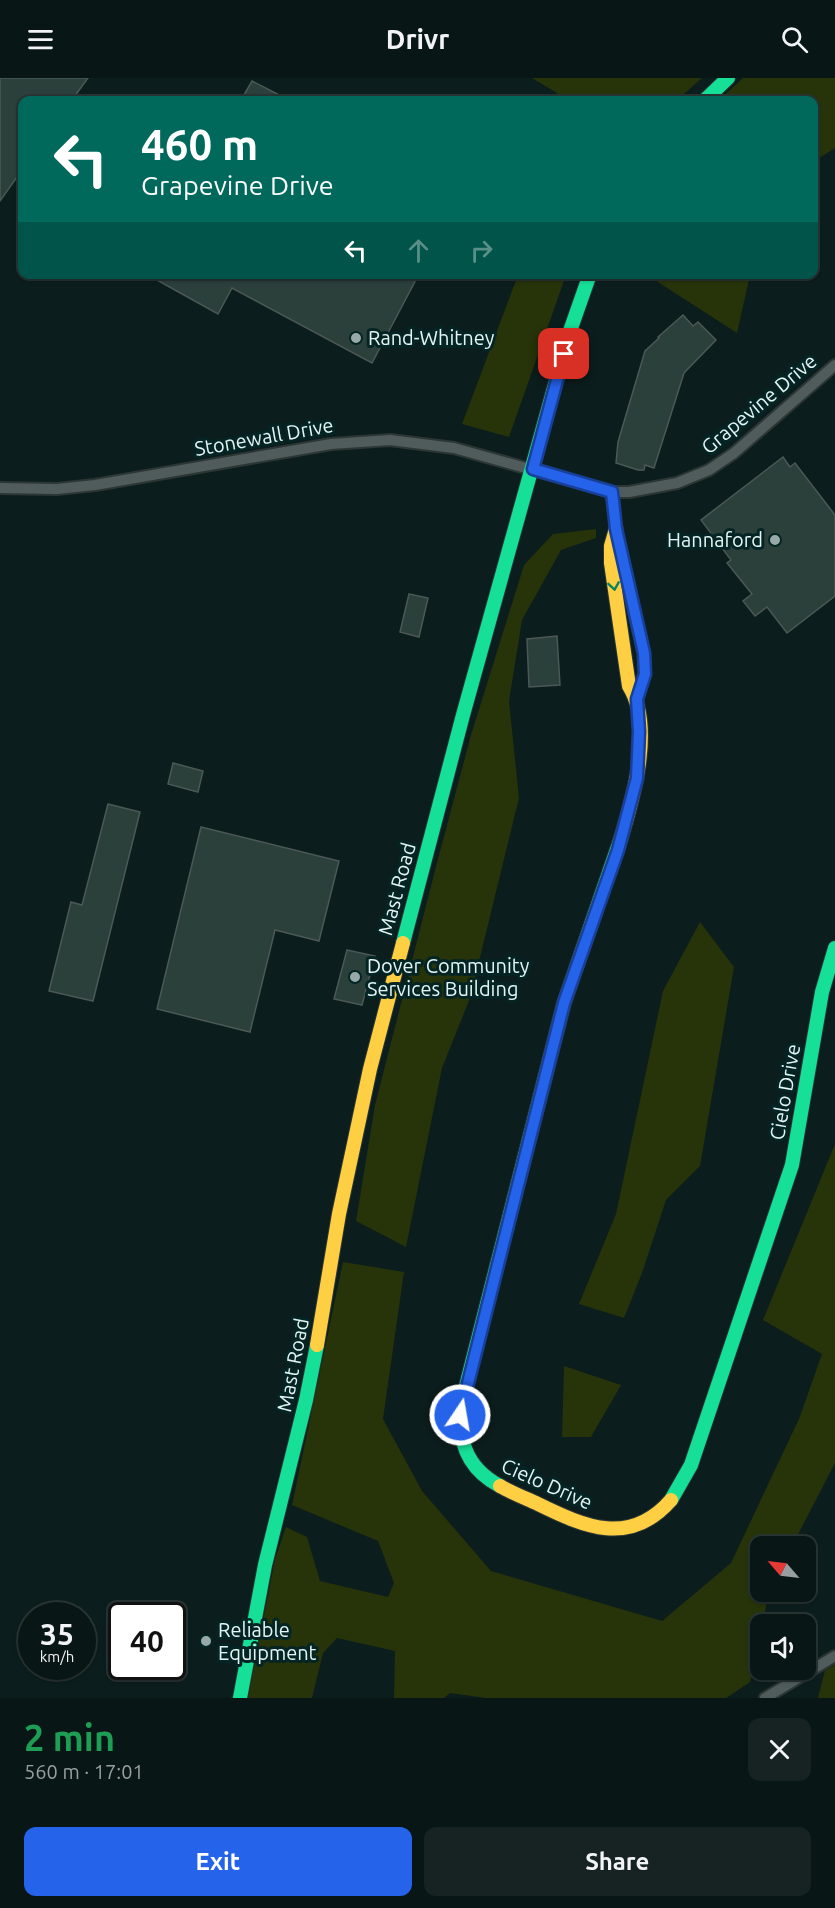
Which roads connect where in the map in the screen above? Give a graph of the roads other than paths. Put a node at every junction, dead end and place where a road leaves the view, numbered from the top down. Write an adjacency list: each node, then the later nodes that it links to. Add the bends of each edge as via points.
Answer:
1 (728, 78): 2 (street)
2 (709, 96)
3 (588, 279): 5 (street, Mast Road, via 570,331)
4 (835, 365): 7 (street, Grapevine Drive, via 709,470 676,483)
5 (533, 469): 6 (street, Stonewall Drive, via 426,443 361,440 95,485); 7 (street, Grapevine Drive); 11 (street, Mast Road, via 463,715 368,1080 340,1204 306,1400 265,1565)
6 (0, 488)
7 (612, 492): 8 (street, Cielo Drive)
8 (616, 529): 9 (street, Cielo Drive, via 611,563 629,686 637,699 639,756 618,850 564,1003 462,1407 462,1444 468,1458 487,1479 573,1520 612,1529 652,1518 675,1497 691,1465 787,1183 822,992)
9 (835, 948)
10 (835, 1656): 12 (street)
11 (240, 1698)
12 (765, 1698)

